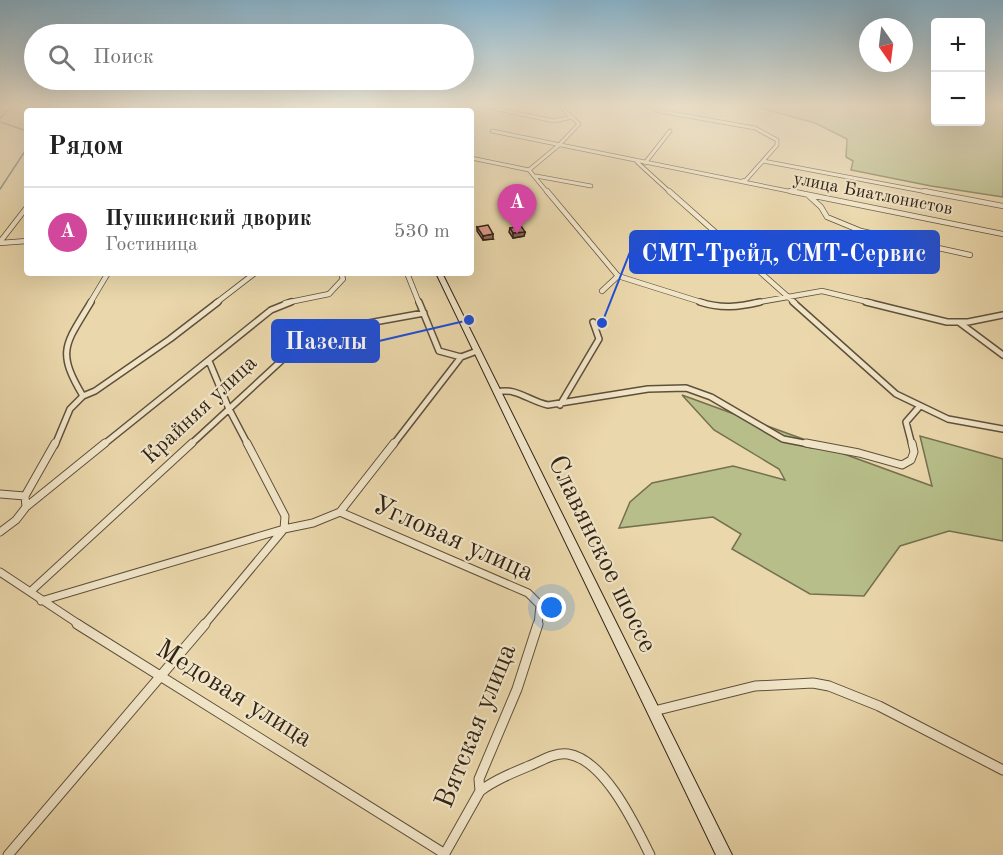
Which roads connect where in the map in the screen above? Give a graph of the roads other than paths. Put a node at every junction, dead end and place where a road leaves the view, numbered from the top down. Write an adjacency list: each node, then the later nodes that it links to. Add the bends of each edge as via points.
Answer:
1 (554, 145): 4 (street, улица Биатлонистов)
2 (659, 145): 8 (street)
3 (776, 145): 7 (street)
4 (559, 146): 6 (street, улица Биатлонистов); 9 (street)
5 (474, 159): 9 (street)
6 (636, 161): 8 (street, улица Биатлонистов); 29 (street)
7 (763, 161): 11 (street); 14 (street)
8 (645, 163): 11 (street, улица Биатлонистов)
9 (529, 170): 10 (street)
10 (535, 175): 12 (street); 27 (street)
11 (740, 182): 13 (street, улица Биатлонистов)
12 (591, 186)
13 (807, 194): 18 (street, улица Биатлонистов); 21 (street, via 827,217 861,231)
14 (1003, 206)
15 (24, 214): 16 (street)
16 (8, 230): 17 (street); 20 (street)
17 (0, 231)
18 (1003, 236)
19 (24, 241): 20 (street)
20 (0, 243)
21 (970, 255)
22 (106, 276): 39 (street, via 76,326 65,353 70,373)
23 (251, 276): 39 (street, via 170,339)
24 (342, 276): 37 (street, via 339,287 328,295 276,307)
25 (408, 276): 30 (street)
26 (440, 276): 34 (main road, Славянское шоссе)
27 (618, 276): 28 (street); 29 (street, via 725,309)
28 (602, 291)
29 (786, 296): 33 (street, via 822,291); 41 (street, via 896,394)
30 (424, 314): 36 (street, via 439,351); 42 (street, Крайняя улица, via 312,334)
31 (1003, 315): 33 (street)
32 (593, 322): 40 (street, via 599,339)
33 (959, 323): 35 (street)
34 (477, 351): 36 (street); 38 (main road, Славянское шоссе)
35 (1003, 355)
36 (461, 357): 47 (street)
37 (209, 361): 42 (street); 46 (street)
38 (497, 392): 40 (street, via 509,389 538,403); 55 (main road, Славянское шоссе)
39 (83, 396): 45 (street, via 70,409)
40 (560, 405): 41 (street, via 648,389 686,388 711,397 783,439 902,465 911,460 914,452 906,422)
41 (920, 406): 43 (street, via 948,419)
42 (229, 408): 48 (street, via 285,516); 51 (street, Крайняя улица)
43 (1003, 429)
44 (0, 494): 45 (street)
45 (25, 496): 46 (street)
46 (26, 507): 49 (street)
47 (340, 512): 48 (street); 53 (street, Угловая улица, via 526,591)
48 (284, 529): 52 (street); 54 (street)
49 (0, 532)
50 (0, 572): 51 (street, Медовая улица)
51 (30, 591): 52 (street, Медовая улица)
52 (41, 601): 54 (street, Медовая улица)
53 (542, 611): 57 (street, Вятская улица, via 533,646 479,779)
54 (162, 676): 58 (street, Медовая улица); 59 (street)
55 (654, 711): 56 (street, via 755,686 813,683 879,706); 61 (main road, Славянское шоссе)
56 (1003, 770)
57 (480, 791): 58 (street, Вятская улица); 60 (street, via 493,781 556,754 570,754 598,772)
58 (444, 854)
59 (8, 855)
60 (650, 855)
61 (724, 855)

